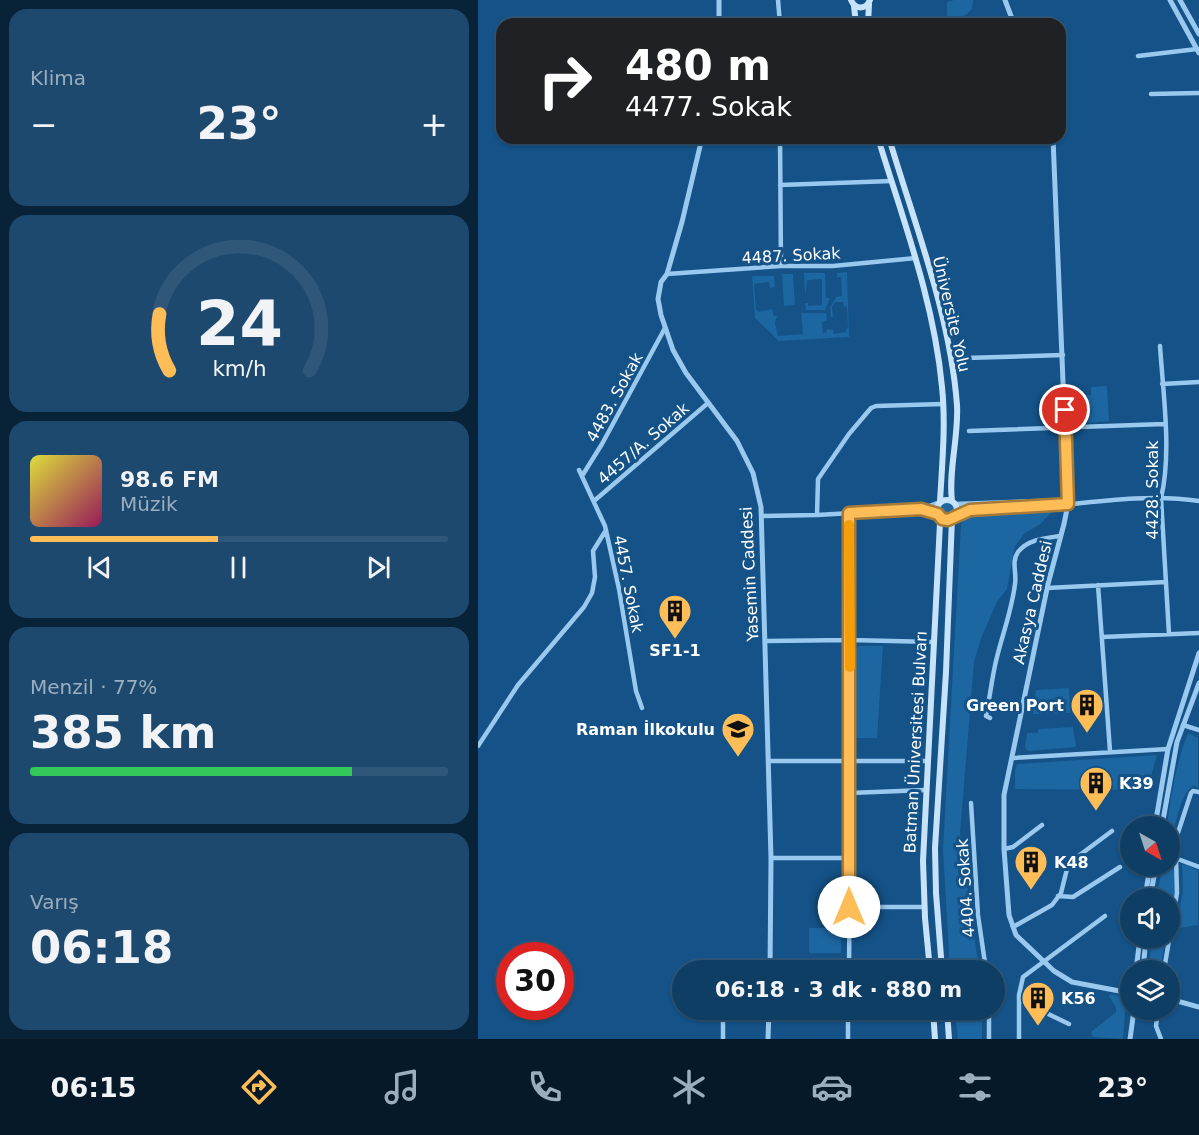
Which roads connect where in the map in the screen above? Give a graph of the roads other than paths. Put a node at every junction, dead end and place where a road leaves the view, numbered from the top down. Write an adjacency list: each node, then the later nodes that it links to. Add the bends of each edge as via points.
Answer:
1 (719, 0): 8 (street)
2 (778, 0): 9 (street)
3 (1005, 0): 12 (street)
4 (1170, 0): 14 (street)
5 (1180, 0): 13 (street)
6 (871, 1): 7 (main road, via 860,8); 11 (main road)
7 (851, 2): 10 (main road)
8 (719, 18)
9 (780, 18)
10 (855, 18)
11 (869, 18)
12 (1012, 18)
13 (1198, 34)
14 (1198, 51): 15 (street)
15 (1138, 56)
16 (1198, 93): 17 (street)
17 (1151, 94)
18 (700, 144): 27 (street, Yasemin Caddesi)
19 (780, 144): 24 (street)
20 (880, 144): 23 (main road)
21 (891, 144): 45 (main road, Üniversite Yolu, via 949,350 957,407)
22 (1053, 144): 30 (street, Akasya Caddesi)
23 (892, 181): 24 (street); 25 (main road)
24 (780, 185): 26 (street)
25 (916, 258): 26 (street, 4487. Sokak, via 833,266); 35 (main road, via 934,327)
26 (781, 266): 27 (street, 4487. Sokak)
27 (667, 274): 28 (street, Yasemin Caddesi, via 658,299)
28 (665, 328): 34 (street, Yasemin Caddesi, via 686,373); 40 (street, 4483. Sokak)
29 (1160, 346): 33 (street, 4428. Sokak)
30 (1063, 355): 31 (street); 37 (street, Akasya Caddesi)
31 (965, 358)
32 (1198, 382): 33 (street)
33 (1162, 384): 36 (street, 4428. Sokak)
34 (708, 403): 42 (street, 4457/A. Sokak); 51 (street, Yasemin Caddesi, via 737,441 752,473)
35 (943, 404): 44 (main road); 50 (street, via 871,408 818,479)
36 (1164, 424): 37 (street); 41 (street, 4428. Sokak, via 1165,483)
37 (1066, 427): 38 (street); 46 (street, Akasya Caddesi)
38 (969, 431)
39 (579, 470): 40 (street, 4457. Sokak)
40 (582, 476): 42 (street, 4457. Sokak)
41 (1161, 498): 43 (street); 46 (street); 55 (street, 4428. Sokak)
42 (594, 501): 53 (street, 4457. Sokak)
43 (1198, 501)
44 (940, 502): 45 (main road); 47 (street); 49 (main road)
45 (954, 502): 46 (street); 52 (main road, via 957,510)
46 (1068, 502): 52 (street, via 970,510); 54 (street, Akasya Caddesi)
47 (921, 509): 48 (street); 49 (street)
48 (849, 513): 50 (street); 61 (street)
49 (938, 514): 52 (main road, via 945,520); 63 (main road, Batman Üniversitesi Bulvarı)
50 (817, 515): 51 (street)
51 (762, 516): 62 (street, Yasemin Caddesi)
52 (953, 517): 101 (main road, via 936,849)
53 (606, 530): 66 (street, 4457. Sokak); 70 (street, via 593,551 595,577 584,607 518,686)
54 (1060, 536): 57 (street, Akasya Caddesi); 67 (street, via 1032,542 1016,557 1016,581 986,716)
55 (1166, 582): 56 (street); 59 (street, 4428. Sokak)
56 (1098, 585): 57 (street); 60 (street)
57 (1047, 588): 73 (street, Akasya Caddesi)
58 (1198, 633): 59 (street)
59 (1169, 634): 60 (street)
60 (1102, 637): 72 (street)
61 (850, 640): 62 (street); 63 (street); 75 (street)
62 (766, 641): 74 (street, Yasemin Caddesi)
63 (933, 642): 76 (main road, Batman Üniversitesi Bulvarı)
64 (1198, 653): 71 (street)
65 (1198, 683): 68 (street)
66 (642, 708)
67 (990, 718)
68 (1183, 725): 69 (street); 82 (street)
69 (1198, 730)
70 (478, 747)
71 (1168, 749): 72 (street); 81 (street)
72 (1111, 752): 73 (street)
73 (1012, 758): 86 (street, Akasya Caddesi, via 1004,795)
74 (769, 761): 75 (street); 87 (street, Yasemin Caddesi)
75 (850, 761): 76 (street); 79 (street)
76 (927, 761): 77 (main road, Batman Üniversitesi Bulvarı)
77 (926, 790): 79 (street); 95 (main road, Batman Üniversitesi Bulvarı)
78 (1198, 792): 84 (street, via 1191,793)
79 (849, 793): 88 (street)
80 (971, 802): 102 (street, 4404. Sokak)
81 (1157, 816)
82 (1164, 816)
83 (1042, 825): 86 (street, via 1013,847)
84 (1180, 830)
85 (1112, 831): 93 (street, via 1073,860)
86 (1004, 849): 97 (street, Akasya Caddesi)
87 (771, 858): 88 (street); 98 (street, Yasemin Caddesi)
88 (849, 858): 94 (street)
89 (1180, 860): 91 (street)
90 (1120, 867): 93 (street, via 1073,897)
91 (1198, 867)
92 (1175, 876): 103 (street, via 1177,893)
93 (1058, 896): 97 (street, via 1052,905)
94 (849, 907): 95 (street); 99 (street)
95 (925, 907): 100 (main road, Batman Üniversitesi Bulvarı)
96 (1105, 916): 104 (street)
97 (1013, 927): 104 (street, Akasya Caddesi)
98 (770, 960)
99 (848, 960)
100 (929, 960)
101 (942, 960)
102 (985, 960)
103 (1166, 960)
104 (1042, 962): 105 (street, Akasya Caddesi, via 1072,982); 106 (street, via 1023,977)
105 (1120, 991)
106 (1019, 1000): 117 (street); 124 (street)
107 (1180, 1002): 108 (street)
108 (1198, 1007)
109 (723, 1020): 118 (street)
110 (769, 1020): 119 (street)
111 (848, 1020): 120 (street)
112 (934, 1020): 121 (main road)
113 (948, 1020): 122 (main road)
114 (989, 1020): 123 (street)
115 (1133, 1020): 125 (street)
116 (1157, 1020): 126 (street)
117 (1069, 1024)
118 (723, 1039)
119 (768, 1039)
120 (848, 1039)
121 (935, 1039)
122 (949, 1039)
123 (989, 1039)
124 (1019, 1039)
125 (1130, 1039)
126 (1161, 1039)

